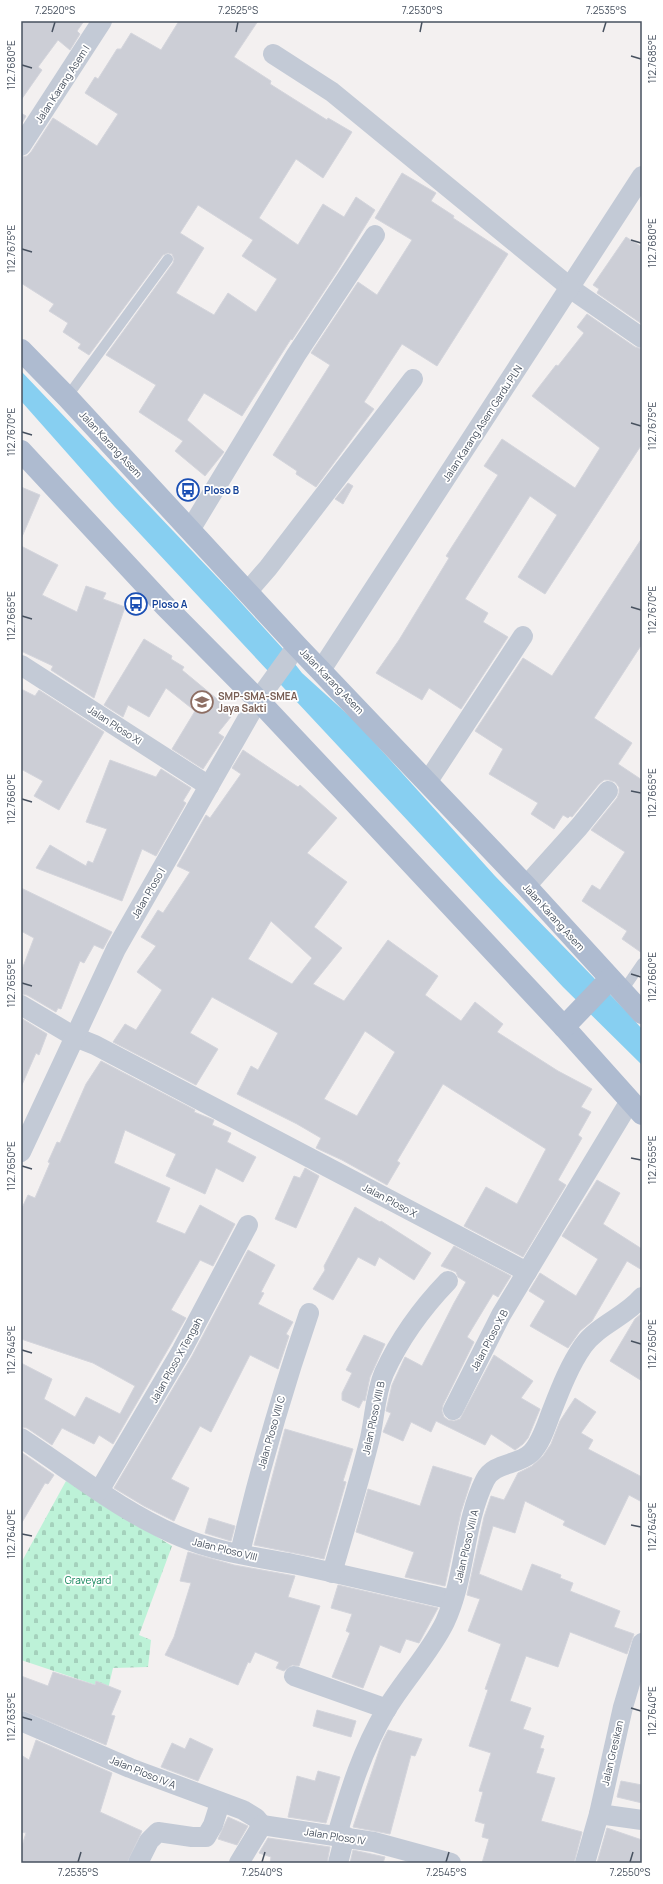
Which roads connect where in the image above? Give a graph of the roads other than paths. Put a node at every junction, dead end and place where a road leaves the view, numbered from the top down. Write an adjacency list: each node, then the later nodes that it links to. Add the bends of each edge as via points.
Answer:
1 (102, 21): 3 (street, Jalan Karang Asem I)
2 (273, 54): 7 (street, via 332,92)
3 (21, 146)
4 (642, 176): 7 (street, Jalan Karang Asem Gardu PLN)
5 (375, 235): 13 (street, via 296,355)
6 (168, 259): 11 (lane)
7 (571, 287): 8 (street); 18 (street, Jalan Karang Asem Gardu PLN)
8 (642, 338)
9 (21, 350): 11 (main road, Jalan Karang Asem)
10 (413, 378): 14 (street)
11 (67, 397): 13 (main road, Jalan Karang Asem)
12 (21, 451): 19 (main road, via 165,606)
13 (190, 530): 14 (main road, Jalan Karang Asem)
14 (248, 591): 16 (main road, Jalan Karang Asem)
15 (523, 636): 20 (street)
16 (296, 648): 18 (main road, Jalan Karang Asem); 19 (street, Jalan Ploso I)
17 (21, 665): 21 (street, Jalan Ploso XI)
18 (321, 670): 20 (main road, Jalan Karang Asem)
19 (260, 696): 21 (street, Jalan Ploso I); 28 (main road)
20 (428, 781): 23 (main road, Jalan Karang Asem)
21 (209, 786): 29 (street, Jalan Ploso I, via 116,949)
22 (608, 790): 23 (street)
23 (526, 886): 25 (main road, Jalan Karang Asem)
24 (642, 963): 25 (lane)
25 (613, 985): 27 (main road, Jalan Karang Asem); 28 (main road)
26 (21, 1005): 29 (street, Jalan Ploso X)
27 (642, 1014)
28 (565, 1026): 30 (main road)
29 (75, 1037): 31 (street, Jalan Ploso I); 33 (street, Jalan Ploso X, via 95,1045)
30 (636, 1108): 33 (street)
31 (21, 1152)
32 (248, 1225): 39 (street, Jalan Ploso X Tengah, via 182,1350)
33 (527, 1272): 37 (street, Jalan Ploso X B, via 501,1315)
34 (448, 1281): 41 (street, Jalan Ploso VIII B, via 419,1314 384,1372 377,1393 366,1455)
35 (642, 1297): 42 (street, Jalan Ploso VIII A, via 596,1332 583,1346 531,1453 496,1468 487,1476 474,1511)
36 (310, 1313): 40 (street, Jalan Ploso VIII C, via 272,1428)
37 (453, 1410)
38 (21, 1438): 39 (street, Jalan Ploso VIII)
39 (99, 1491): 40 (street, Jalan Ploso VIII, via 180,1537)
40 (240, 1553): 41 (street, Jalan Ploso VIII)
41 (332, 1572): 42 (street, Jalan Ploso VIII)
42 (453, 1600): 45 (street, Jalan Ploso VIII A, via 435,1640)
43 (642, 1643): 48 (street, Jalan Gresikan, via 623,1707)
44 (294, 1676): 45 (street)
45 (387, 1709): 51 (street, Jalan Ploso VIII A, via 363,1754 351,1785)
46 (21, 1721): 47 (street, Jalan Ploso IV A)
47 (220, 1803): 50 (street, Jalan Ploso IV A, via 242,1810); 53 (street, via 206,1837 158,1832 149,1841)
48 (599, 1814): 49 (street); 57 (street, Jalan Gresikan)
49 (642, 1820)
50 (262, 1825): 51 (street, Jalan Ploso IV); 54 (street)
51 (341, 1836): 52 (street, Jalan Ploso IV); 55 (street, Jalan Ploso VIII A)
52 (397, 1856): 56 (street, Jalan Ploso IV)
53 (138, 1863)
54 (239, 1863)
55 (338, 1863)
56 (451, 1863)
57 (585, 1863)

